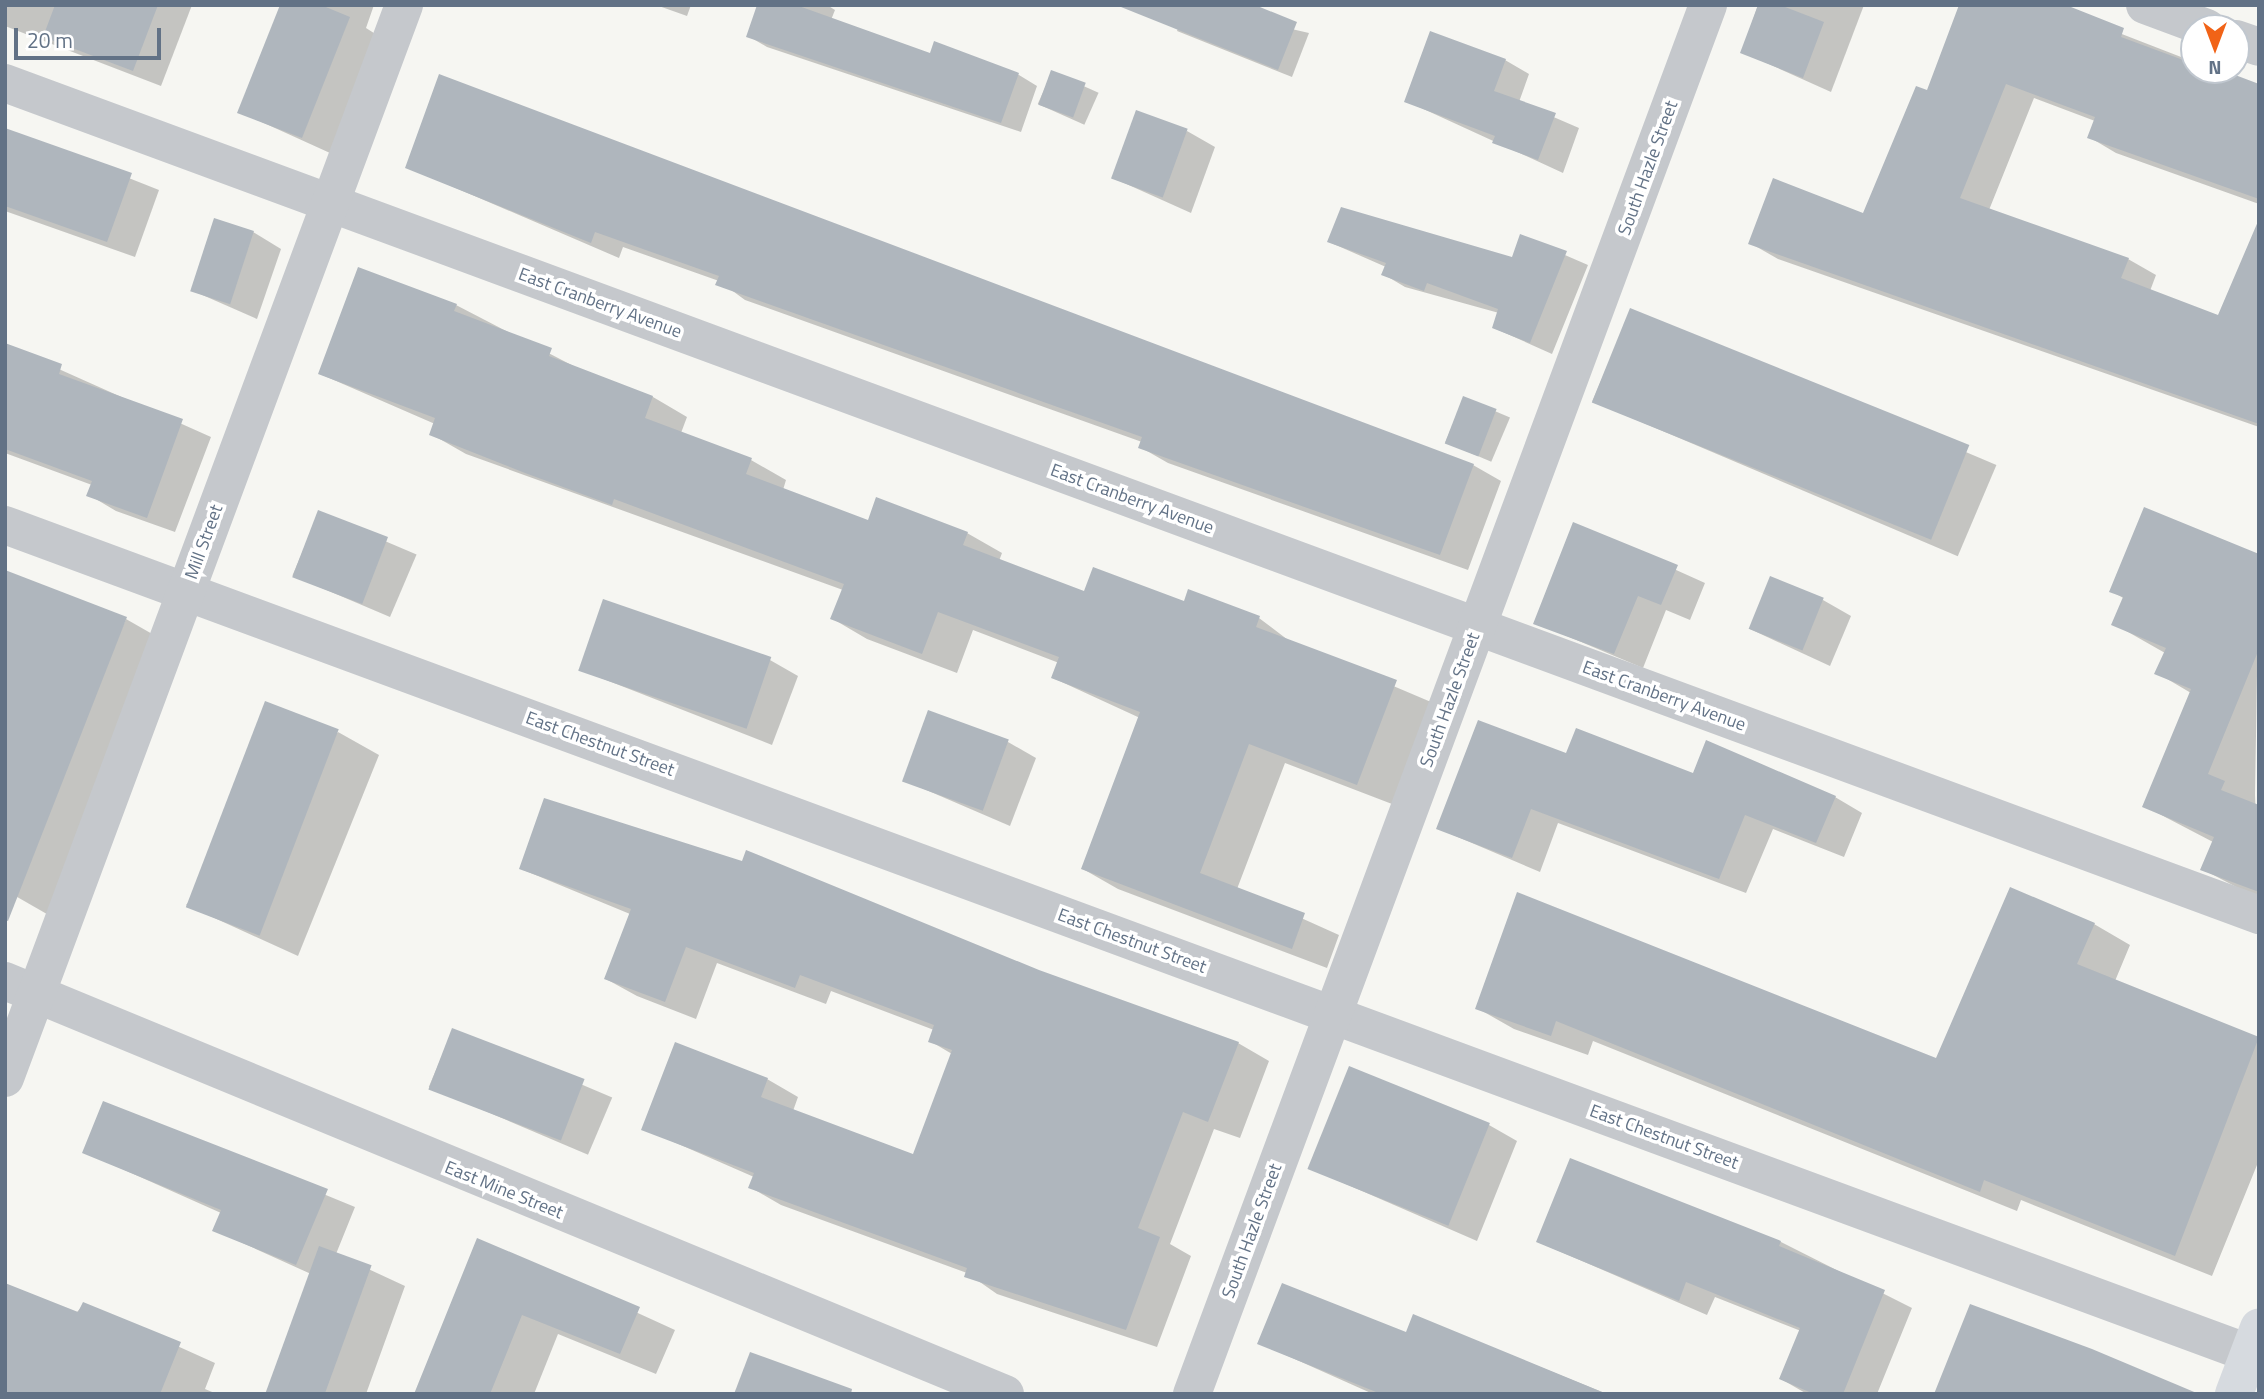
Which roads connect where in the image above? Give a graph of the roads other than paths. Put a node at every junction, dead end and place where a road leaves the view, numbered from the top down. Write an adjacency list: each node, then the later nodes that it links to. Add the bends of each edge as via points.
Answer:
1 (404, 5): 6 (street, Mill Street)
2 (1708, 5): 9 (street, South Hazle Street)
3 (2145, 5): 4 (street)
4 (2180, 18)
5 (5, 83): 6 (street, East Cranberry Avenue)
6 (330, 203): 8 (street, Mill Street); 9 (street, East Cranberry Avenue)
7 (5, 525): 8 (street, East Chestnut Street)
8 (186, 592): 11 (street, Mill Street); 12 (street, East Chestnut Street)
9 (1478, 627): 10 (street, East Cranberry Avenue); 12 (street, South Hazle Street)
10 (2259, 915)
11 (20, 990): 13 (street, Mill Street); 15 (street, East Mine Street)
12 (1333, 1015): 14 (street, East Chestnut Street); 16 (street, South Hazle Street)
13 (5, 1078)
14 (2256, 1346): 17 (main road)
15 (1005, 1394)
16 (1192, 1394)
17 (2234, 1394)

